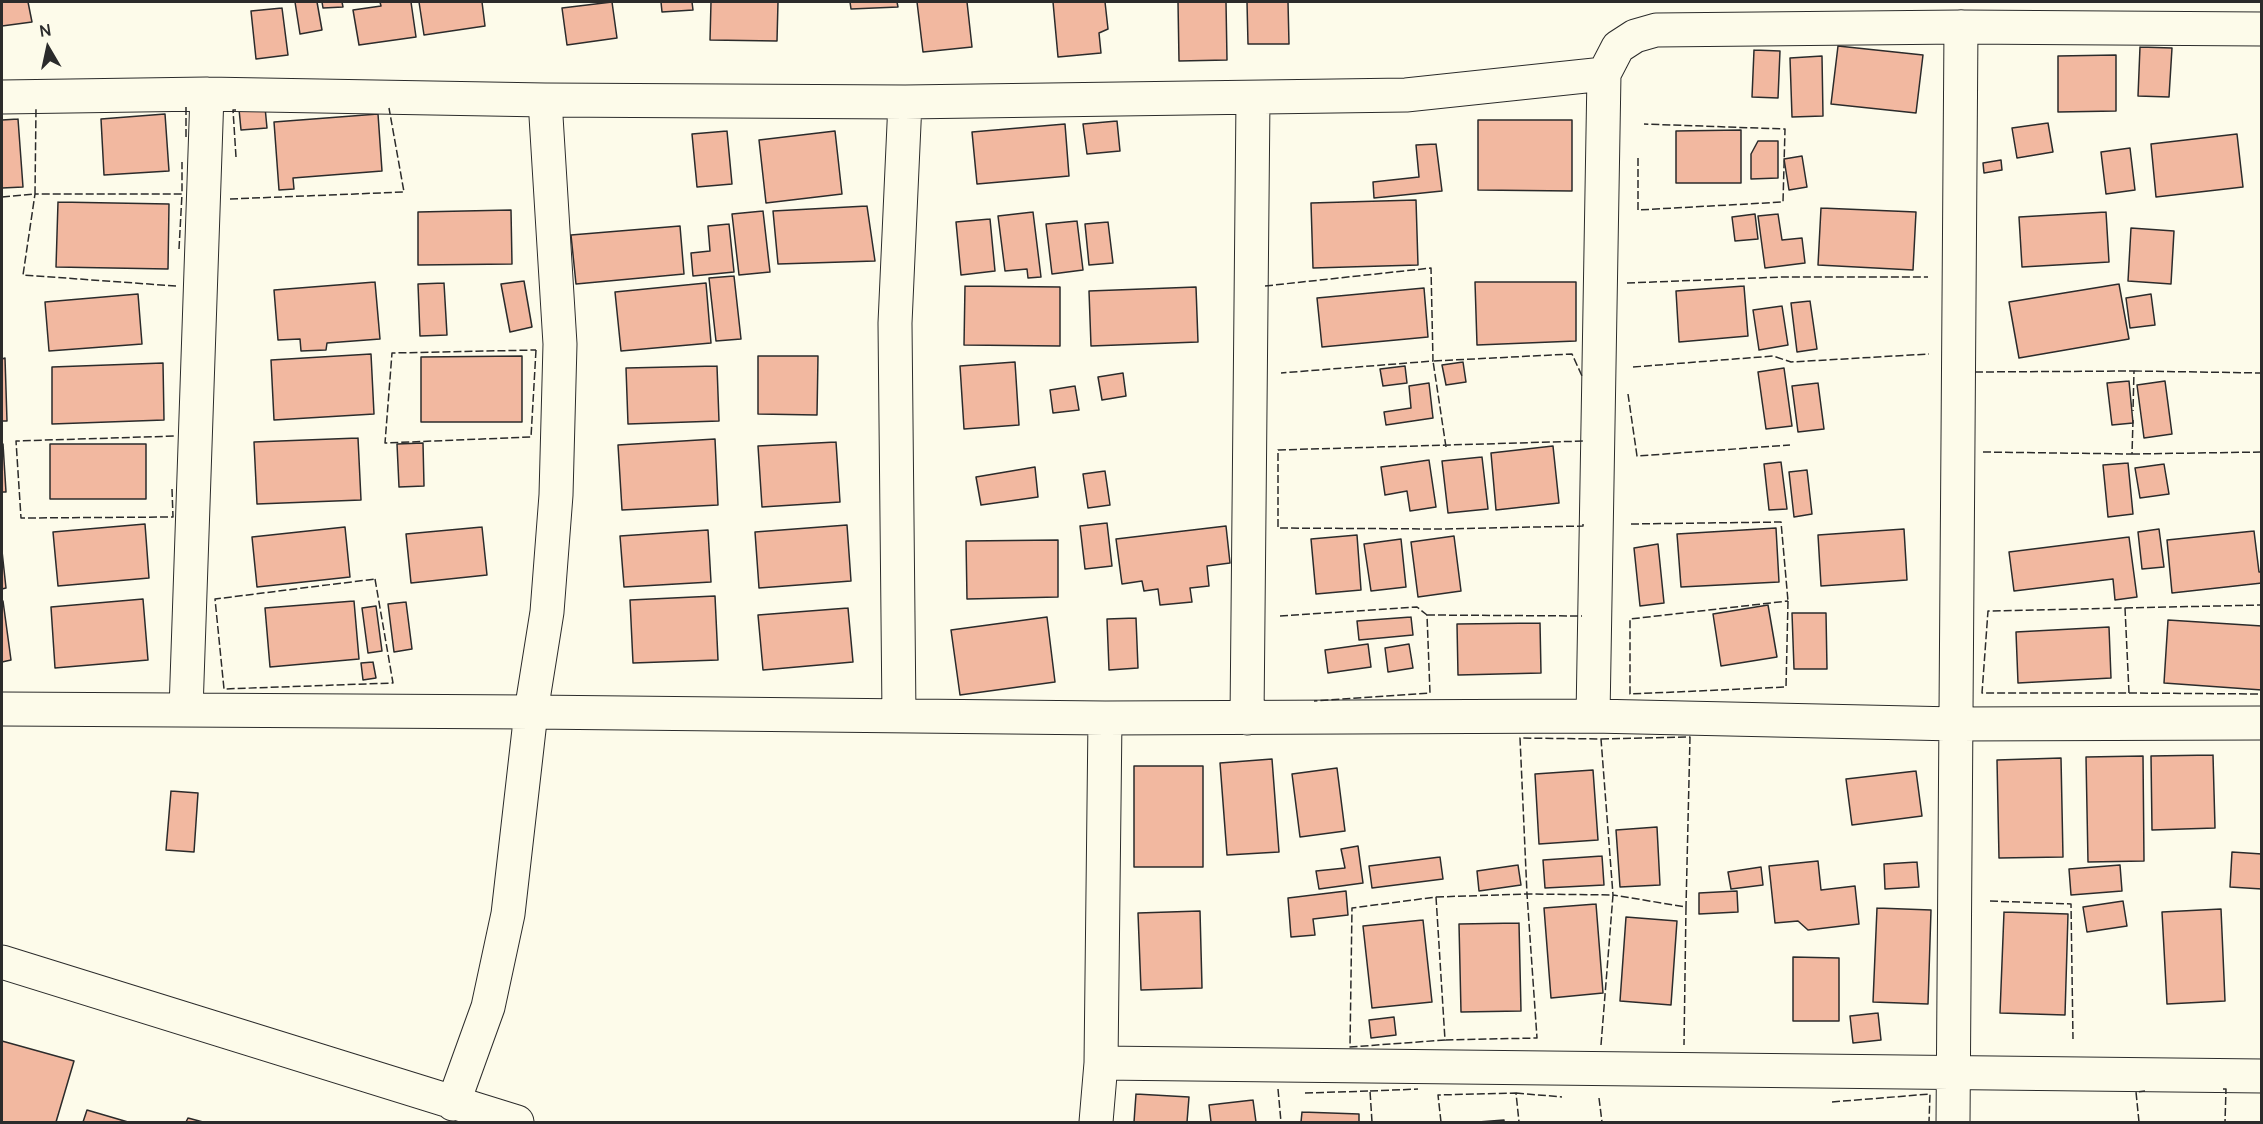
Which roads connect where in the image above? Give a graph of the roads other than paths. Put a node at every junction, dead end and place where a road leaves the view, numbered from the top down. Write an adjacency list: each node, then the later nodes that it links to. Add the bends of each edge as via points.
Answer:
1 (1960, 27): 2 (street); 3 (street, via 1656,30 1635,36 1618,47); 17 (street)
2 (2262, 29)
3 (1604, 74): 6 (street, via 1406,95); 13 (street)
4 (207, 94): 5 (street); 7 (street); 10 (street)
5 (2, 97)
6 (1252, 98): 8 (street); 15 (street)
7 (545, 100): 8 (street); 11 (street, via 560,344 556,495 547,612)
8 (905, 102): 12 (street, via 895,323)
9 (2, 709): 10 (street)
10 (186, 710): 11 (street)
11 (531, 712): 12 (street); 22 (street, via 508,914 488,1007)
12 (899, 716): 14 (street)
13 (1593, 716): 15 (street); 17 (street)
14 (1105, 718): 15 (street); 19 (street)
15 (1247, 718)
16 (2262, 723): 17 (street)
17 (1956, 724): 20 (street)
18 (2, 962): 22 (street)
19 (1101, 1063): 20 (street); 24 (street)
20 (1953, 1073): 21 (street); 25 (street)
21 (2262, 1076)
22 (453, 1104): 23 (street)
23 (517, 1122)
24 (1096, 1122)
25 (1953, 1122)

